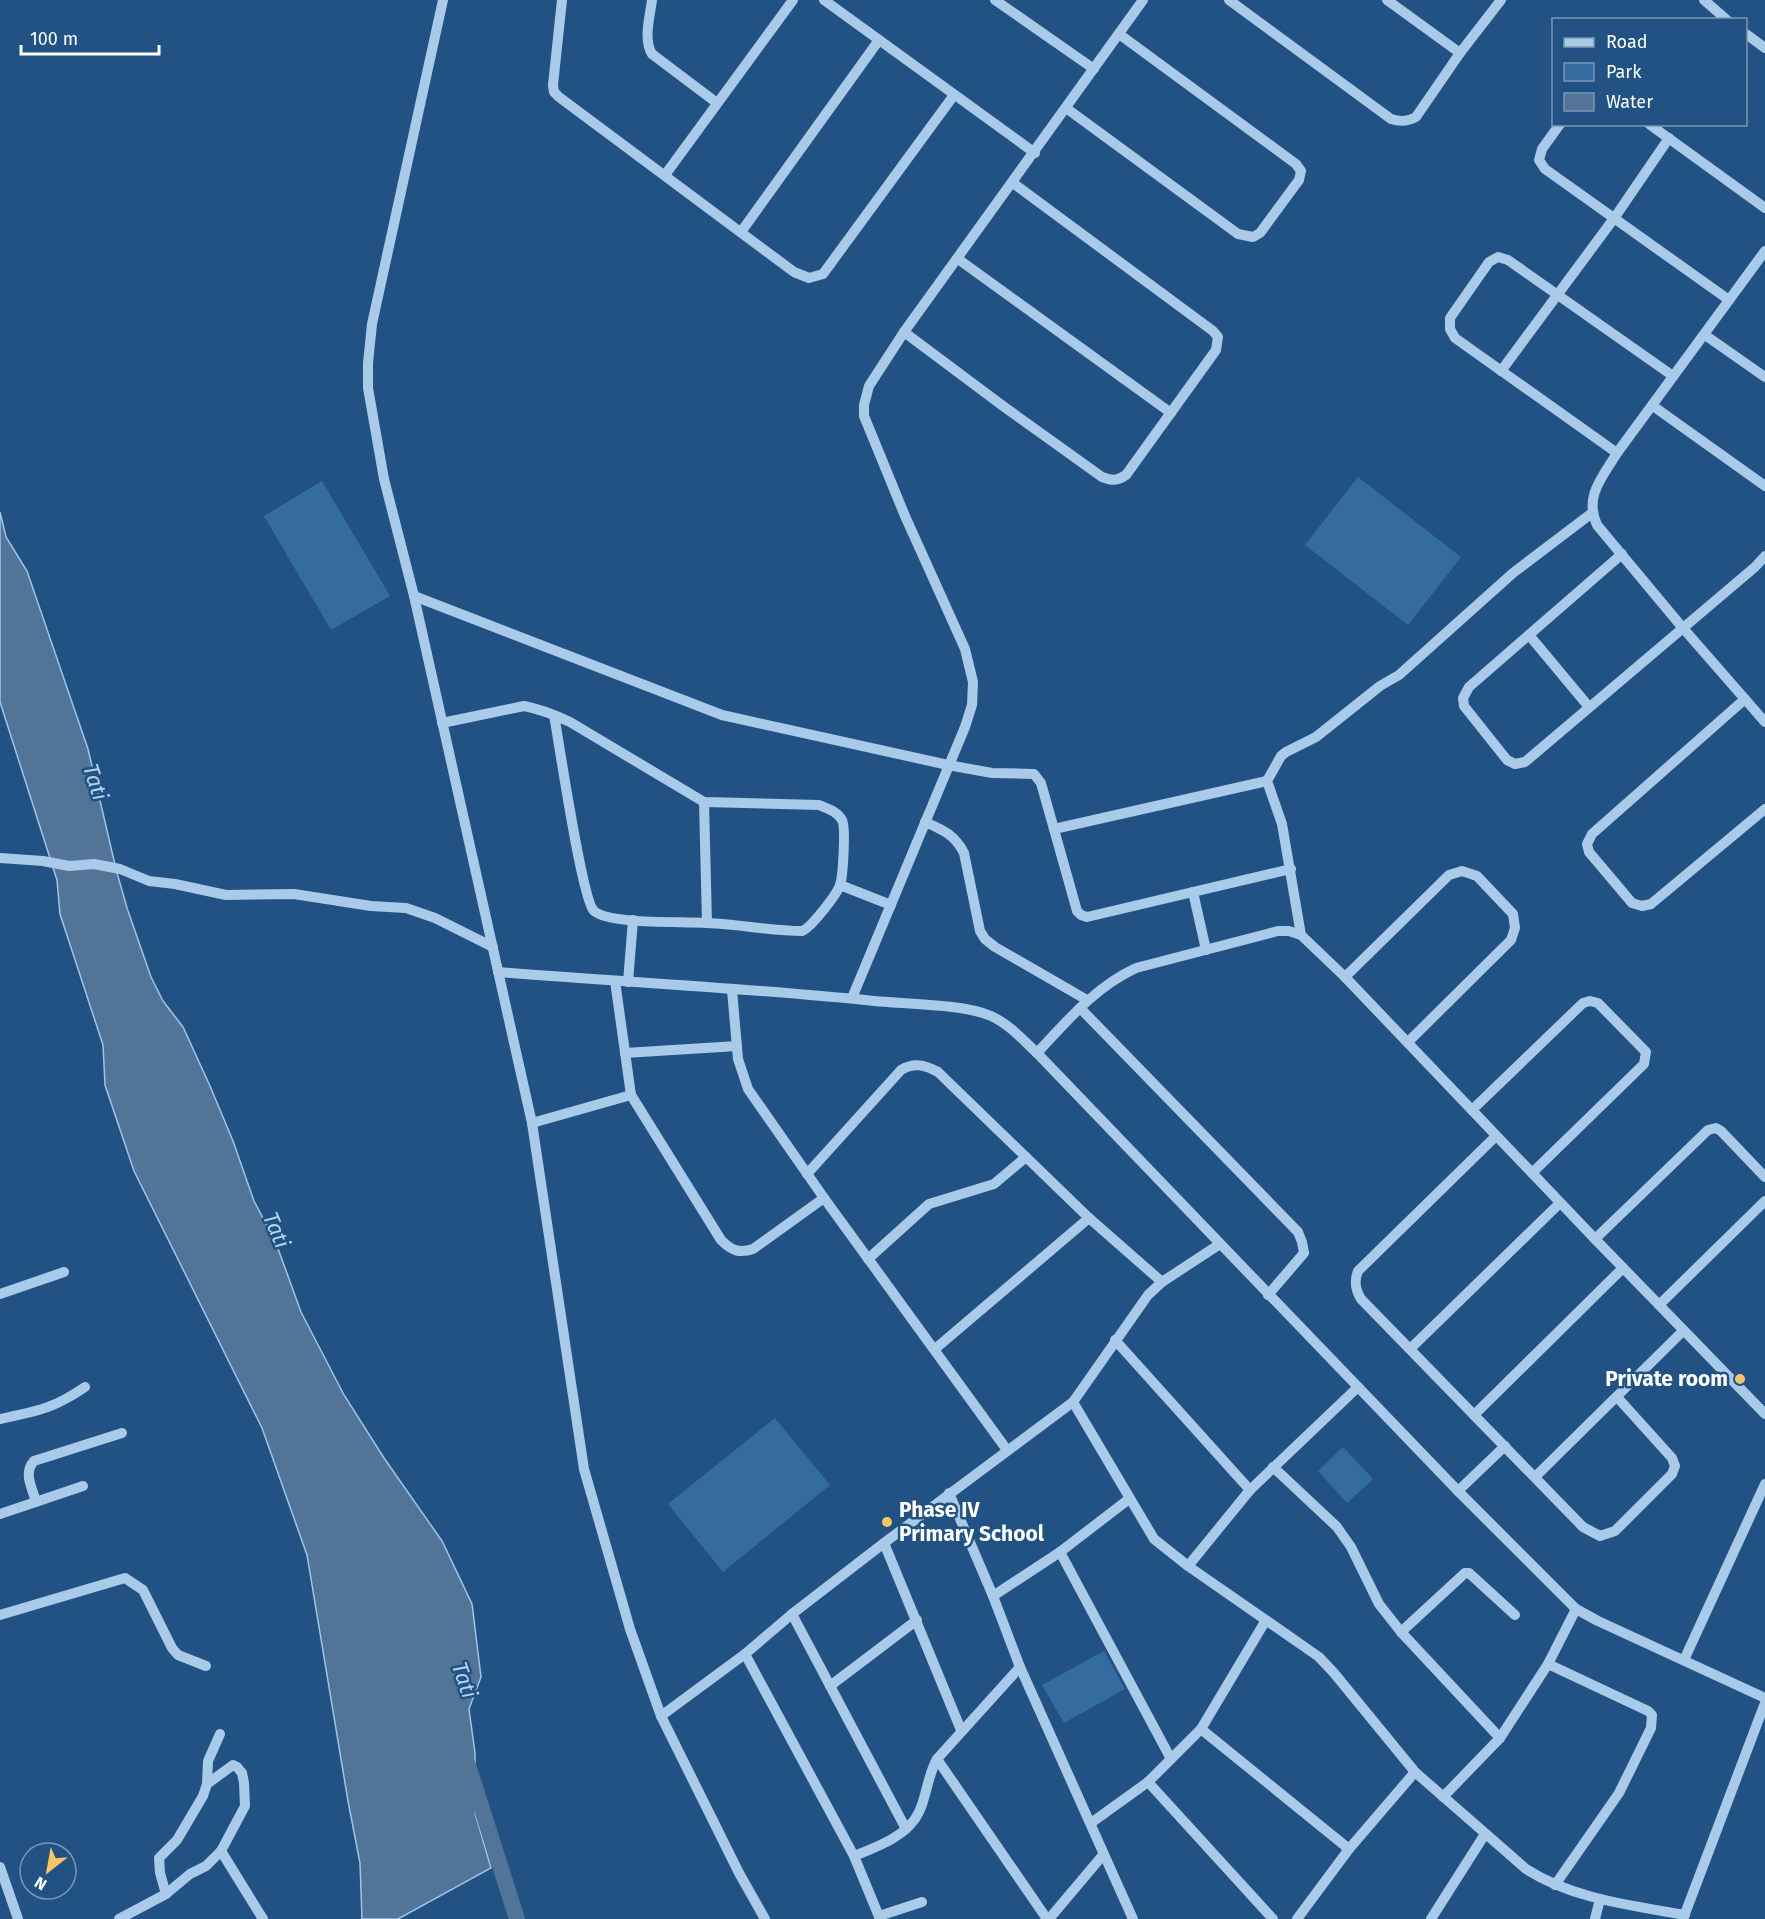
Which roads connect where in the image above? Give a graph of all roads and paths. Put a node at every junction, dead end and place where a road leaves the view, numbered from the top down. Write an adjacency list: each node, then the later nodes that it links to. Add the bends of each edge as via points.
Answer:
1 (443, 0): 47 (street, via 372,324 368,363 368,388 384,479)
2 (562, 0): 26 (street, via 554,92)
3 (652, 0): 20 (street, via 648,45 652,54)
4 (793, 0): 20 (street)
5 (824, 0): 15 (street)
6 (995, 0): 18 (street)
7 (1143, 0): 13 (street)
8 (1229, 0): 17 (street, via 1391,119 1401,122 1416,117)
9 (1387, 0): 17 (street)
10 (1501, 0): 17 (street)
11 (1704, 0): 12 (street)
12 (1725, 18)
13 (1119, 34): 18 (street); 21 (street, via 1296,165 1301,171 1299,180 1260,233 1253,237 1238,234)
14 (1747, 34): 16 (street)
15 (879, 40): 19 (street); 30 (street)
16 (1765, 48)
17 (1460, 53)
18 (1094, 69): 21 (street)
19 (954, 95): 25 (street); 30 (street, via 823,274 809,278 794,272)
20 (717, 104): 26 (street)
21 (1066, 108): 25 (street)
22 (1559, 126): 29 (street, via 1539,160 1545,169)
23 (1652, 126): 24 (street)
24 (1669, 138): 28 (street); 29 (street)
25 (1035, 153): 27 (street)
26 (665, 175): 30 (street)
27 (1013, 183): 32 (street); 41 (street, via 1218,337 1216,350)
28 (1765, 208)
29 (1615, 217): 33 (street); 34 (street)
30 (741, 232)
31 (1763, 257): 34 (street)
32 (958, 259): 35 (street); 41 (street)
33 (1556, 294): 37 (street); 37 (street, via 1508,260 1498,257 1489,262 1450,318 1450,329 1455,338); 38 (street)
34 (1729, 300): 36 (street)
35 (903, 332): 41 (street, via 1111,480 1126,475); 55 (street, via 869,386 864,416 965,649 973,682 972,705)
36 (1705, 335): 38 (street); 39 (street)
37 (1501, 371): 42 (street)
38 (1673, 376): 40 (street)
39 (1765, 377)
40 (1653, 406): 42 (street); 43 (street)
41 (1171, 413)
42 (1617, 453): 44 (street, via 1596,488)
43 (1765, 486)
44 (1592, 513): 45 (street, via 1597,525); 56 (street, via 1513,573 1399,675 1316,736 1281,756)
45 (1622, 554): 48 (street); 49 (street)
46 (1765, 556): 48 (street)
47 (414, 596): 54 (street); 55 (street, via 722,715)
48 (1682, 627): 50 (street); 51 (street)
49 (1528, 635): 51 (street); 51 (street, via 1469,687 1463,698 1464,706 1507,760 1515,764 1525,762)
50 (1745, 699): 53 (street); 58 (street, via 1592,834 1587,843 1589,852 1632,903 1642,906 1651,904)
51 (1589, 707)
52 (554, 715): 54 (street, via 524,706); 57 (street); 66 (street, via 589,904 604,916)
53 (1765, 722)
54 (442, 723): 69 (street)
55 (948, 765): 59 (street); 60 (street, via 992,773 1034,774 1041,783)
56 (1267, 781): 60 (street); 62 (street, via 1282,824)
57 (704, 802): 63 (street, via 819,806 834,811 843,821 844,832); 67 (street)
58 (1765, 809)
59 (925, 822): 65 (street); 77 (street, via 944,830 964,853 985,939)
60 (1054, 829): 64 (street, via 1081,915 1087,917)
61 (0, 858): 69 (street, via 69,866 94,864 149,881 226,895 294,894 406,908)
62 (1291, 868): 64 (street); 68 (street)
63 (840, 885): 65 (street); 67 (street, via 812,925 802,931)
64 (1193, 892): 70 (street)
65 (891, 905): 76 (street)
66 (633, 920): 67 (street); 74 (street)
67 (707, 922)
68 (1301, 935): 70 (street, via 1278,931); 72 (street)
69 (493, 947): 71 (street)
70 (1206, 950): 77 (street, via 1136,968 1118,976)
71 (498, 972): 73 (street); 84 (street)
72 (1345, 977): 78 (street); 78 (street, via 1449,875 1462,871 1477,876 1513,914 1515,928 1511,940)
73 (615, 981): 74 (street); 80 (street)
74 (628, 982): 75 (street)
75 (732, 990): 76 (street); 79 (street)
76 (852, 998): 81 (street, via 975,1011 1004,1024)
77 (1084, 1004): 81 (street); 101 (street, via 1298,1232 1304,1253)
78 (1408, 1042): 83 (street)
79 (737, 1046): 80 (street); 88 (street, via 748,1089)
80 (625, 1053): 82 (street)
81 (1037, 1053): 95 (street)
82 (631, 1095): 84 (street); 90 (street, via 721,1240 736,1251 753,1249)
83 (1472, 1110): 85 (street); 87 (street, via 1583,1003 1598,1003 1646,1052 1644,1064)
84 (532, 1123): 146 (street, via 584,1469 630,1629)
85 (1496, 1136): 87 (street); 106 (street, via 1358,1270 1355,1286 1361,1299)
86 (1026, 1157): 88 (street, via 938,1072 908,1066); 93 (street); 96 (street, via 994,1184 929,1204)
87 (1532, 1173): 92 (street)
88 (807, 1174): 90 (street)
89 (1765, 1177): 94 (street, via 1721,1131 1708,1130)
90 (824, 1198): 96 (street)
91 (1765, 1201): 102 (street)
92 (1560, 1203): 94 (street); 106 (street)
93 (1089, 1218): 99 (street); 105 (street)
94 (1594, 1239): 97 (street)
95 (1220, 1244): 99 (street); 101 (street)
96 (868, 1259): 105 (street)
97 (1623, 1268): 102 (street); 112 (street)
98 (64, 1272): 100 (street)
99 (1162, 1282): 104 (street, via 1139,1305)
100 (0, 1294)
101 (1268, 1295): 108 (street)
102 (1659, 1305): 103 (street)
103 (1683, 1331): 109 (street); 111 (street)
104 (1115, 1340): 110 (street); 121 (street)
105 (935, 1349): 116 (street)
106 (1410, 1349): 112 (street)
107 (85, 1387): 113 (street, via 50,1408)
108 (1358, 1387): 117 (street); 122 (street)
109 (1617, 1397): 118 (street); 118 (street, via 1675,1466 1672,1474 1615,1532 1600,1536 1583,1527)
110 (1073, 1402): 116 (street); 124 (street)
111 (1765, 1414)
112 (1474, 1415): 115 (street)
113 (0, 1419)
114 (122, 1433): 125 (street, via 34,1461 27,1473)
115 (1505, 1446): 118 (street); 122 (street)
116 (1007, 1450): 123 (street)
117 (1273, 1467): 121 (street); 137 (street, via 1337,1527 1351,1547 1374,1598)
118 (1535, 1477)
119 (1765, 1484): 139 (street)
120 (83, 1486): 125 (street)
121 (1250, 1490): 129 (street)
122 (1458, 1491): 131 (street)
123 (949, 1493): 127 (street); 130 (street)
124 (1130, 1499): 128 (street); 129 (street, via 1154,1539)
125 (36, 1502): 126 (street)
126 (0, 1514)
127 (884, 1543): 132 (street); 135 (street)
128 (1060, 1552): 130 (street); 152 (street)
129 (1188, 1566): 136 (street)
130 (993, 1596): 142 (street)
131 (1576, 1609): 139 (street); 140 (street)
132 (792, 1614): 138 (street); 143 (street)
133 (0, 1615): 141 (street, via 124,1578 143,1590 178,1655)
134 (1515, 1615): 137 (street, via 1465,1572)
135 (917, 1620): 143 (street); 148 (street)
136 (1266, 1620): 147 (street); 153 (street, via 1335,1673)
137 (1401, 1632): 150 (street)
138 (745, 1654): 146 (street); 163 (street)
139 (1684, 1660): 144 (street)
140 (1548, 1664): 150 (street); 165 (street, via 1648,1711 1653,1720 1619,1793)
141 (206, 1666)
142 (1020, 1667): 148 (street); 157 (street)
143 (830, 1686): 158 (street)
144 (1765, 1698)
145 (1765, 1703): 170 (street)
146 (661, 1716): 174 (street)
147 (1200, 1729): 152 (street); 160 (street)
148 (961, 1730): 151 (street)
149 (220, 1734): 155 (street, via 208,1761)
150 (1500, 1738): 156 (street)
151 (937, 1759): 158 (street, via 920,1811); 175 (street)
152 (1171, 1759): 154 (street)
153 (1415, 1772): 156 (street); 160 (street)
154 (1148, 1782): 157 (street); 177 (street)
155 (207, 1784): 161 (street, via 233,1765 240,1770 244,1784 243,1813); 166 (street, via 190,1821 159,1858)
156 (1443, 1797): 159 (street)
157 (1091, 1823): 162 (street)
158 (906, 1829): 163 (street)
159 (1485, 1834): 165 (street, via 1526,1869); 179 (street)
160 (1349, 1849): 178 (street)
161 (221, 1851): 166 (street); 173 (street)
162 (1103, 1855): 175 (street); 176 (street)
163 (854, 1856): 169 (street)
164 (0, 1867): 171 (street)
165 (1555, 1885): 167 (street)
166 (166, 1894): 172 (street)
167 (1600, 1899): 170 (street); 180 (street)
168 (922, 1902): 169 (street)
169 (879, 1917)
170 (1684, 1917)
171 (18, 1919)
172 (119, 1919)
173 (263, 1919)
174 (765, 1919)
175 (1048, 1919)
176 (1133, 1919)
177 (1273, 1919)
178 (1297, 1919)
179 (1431, 1919)
180 (1595, 1919)

